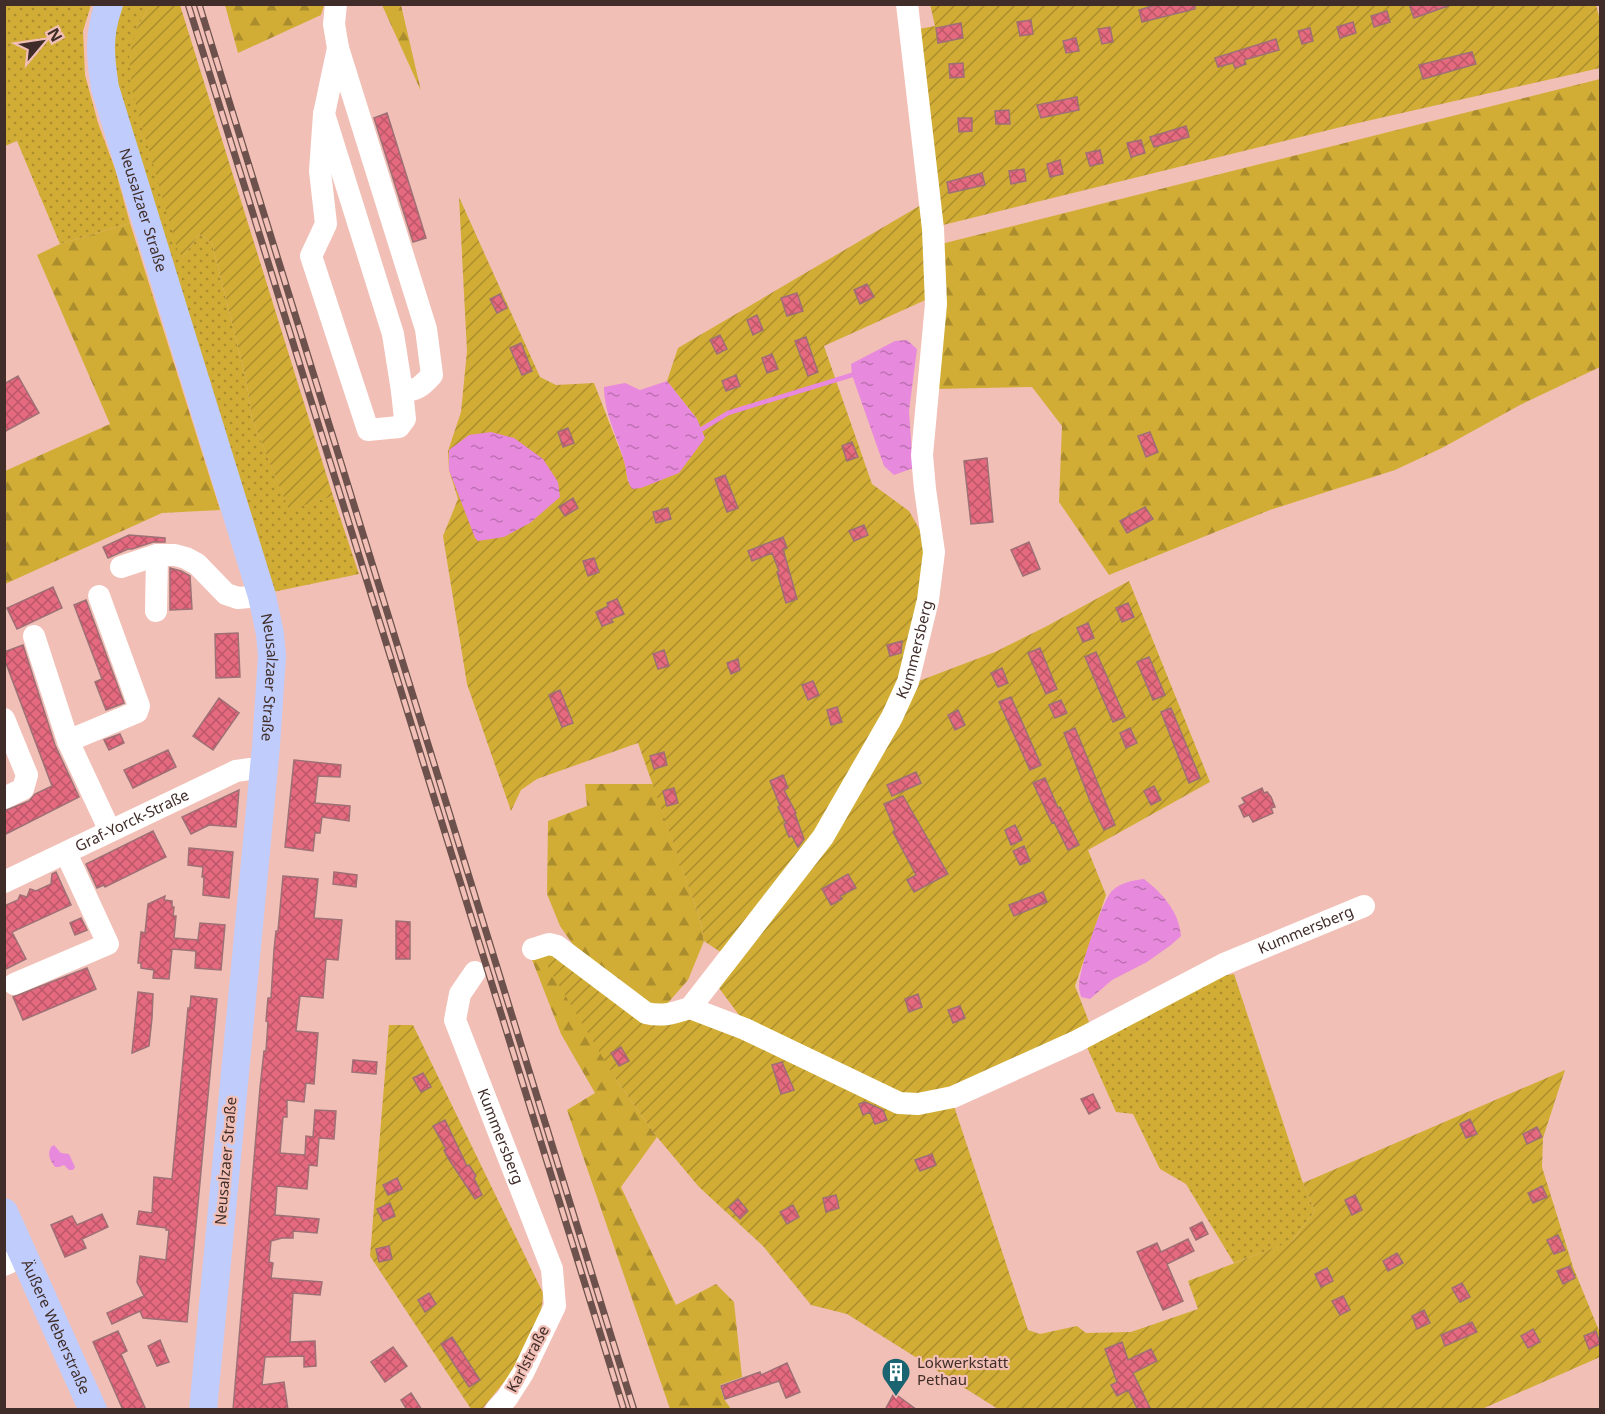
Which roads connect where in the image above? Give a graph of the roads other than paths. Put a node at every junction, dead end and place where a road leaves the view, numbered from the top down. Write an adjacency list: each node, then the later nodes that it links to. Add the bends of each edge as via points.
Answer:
1 (109, 4): 10 (main road, Neusalzaer Straße, via 100,44 105,88)
2 (336, 4): 4 (street)
3 (907, 4): 23 (street, Kummersberg, via 933,229 936,304 922,455 934,552 928,600 908,682 892,717 823,837)
4 (338, 48): 5 (street); 6 (street, via 426,329 432,375 414,391)
5 (324, 114): 6 (street, via 393,334); 6 (street, via 320,171 326,224 311,256 368,430 399,427 405,419)
6 (402, 391)
7 (158, 555): 8 (street); 10 (street, via 175,555 197,564 226,594 238,598); 11 (street)
8 (121, 567)
9 (99, 596): 14 (street, via 139,706 137,712)
10 (262, 596): 15 (main road, Neusalzaer Straße, via 272,656)
11 (156, 611)
12 (34, 636): 14 (street)
13 (4, 719): 16 (street, via 27,775 22,789)
14 (68, 741): 17 (street)
15 (264, 767): 17 (street, Graf-Yorck-Straße, via 236,771); 31 (main road, Neusalzaer Straße)
16 (4, 798)
17 (110, 831): 18 (street, Graf-Yorck-Straße)
18 (66, 853): 19 (street, Graf-Yorck-Straße); 24 (street, via 108,944)
19 (4, 882)
20 (1364, 906): 26 (street, Kummersberg, via 1224,964 1077,1041 974,1088 930,1102 899,1103)
21 (533, 949): 25 (street, via 557,946 646,1013 657,1016)
22 (475, 972): 29 (street, Kummersberg, via 460,994 455,1020 552,1269)
23 (716, 976): 25 (street, Kummersberg); 26 (street, via 720,1006)
24 (14, 984)
25 (690, 1008): 26 (street, Kummersberg)
26 (730, 1024)
27 (4, 1212): 28 (main road, Äußere Weberstraße)
28 (14, 1261): 30 (main road, Äußere Weberstraße)
29 (555, 1306): 32 (street, Karlstraße, via 524,1373)
30 (93, 1410)
31 (202, 1410)
32 (496, 1410)

